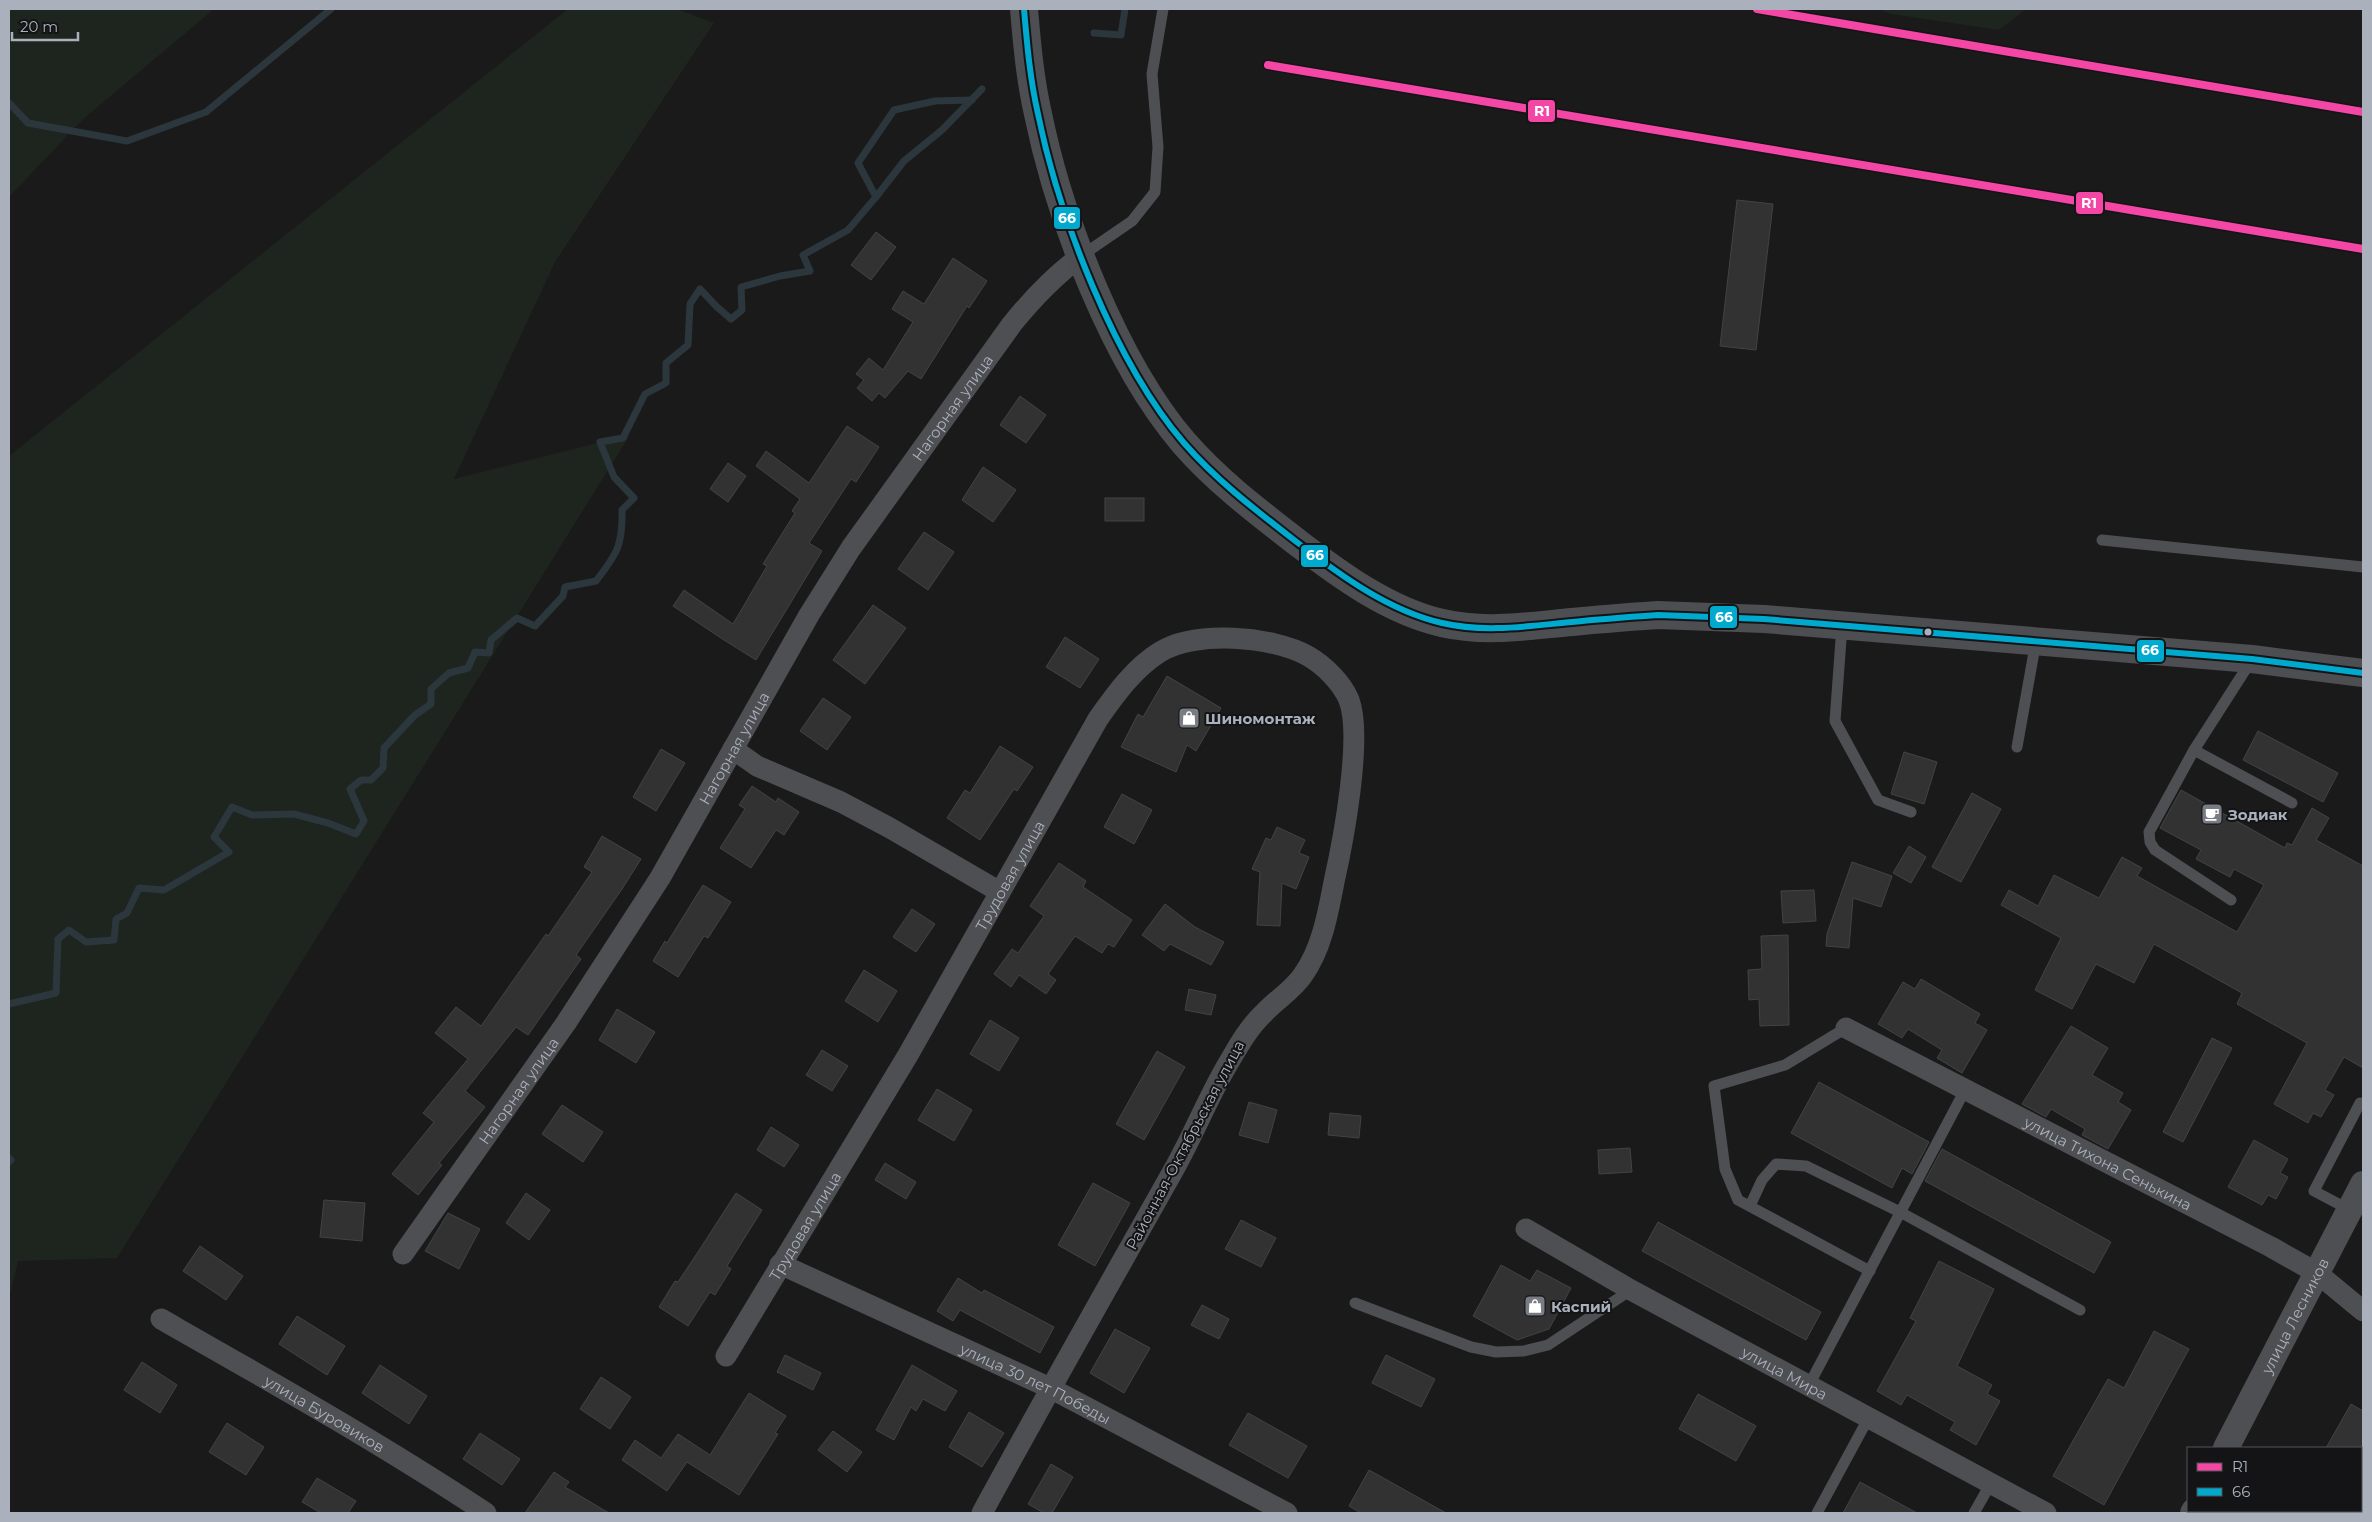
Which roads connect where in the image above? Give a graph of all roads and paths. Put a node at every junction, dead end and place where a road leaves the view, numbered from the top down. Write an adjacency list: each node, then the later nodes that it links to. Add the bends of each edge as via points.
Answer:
1 (1024, 9): 3 (main road, via 1037,113)
2 (1163, 9): 3 (lane, via 1152,74 1158,147 1155,192 1132,222)
3 (1081, 256): 6 (main road, via 1120,343 1158,407 1184,442 1235,492 1294,540 1363,589 1401,608 1440,623 1476,629 1658,614); 11 (street, Нагорная улица, via 1036,294 1012,324 851,548)
4 (2102, 540): 5 (lane)
5 (2363, 567)
6 (1842, 626): 7 (main road); 15 (lane, via 1835,721 1878,800)
7 (2036, 641): 8 (main road); 10 (lane)
8 (2252, 660): 9 (main road); 12 (lane)
9 (2363, 673)
10 (2017, 747)
11 (733, 749): 16 (street, via 757,766 841,802); 26 (street, Нагорная улица, via 660,878 566,1024)
12 (2194, 750): 14 (lane); 17 (lane, via 2149,832 2150,842 2155,850)
13 (1351, 772): 16 (street, Трудовая улица, via 1354,739 1349,700 1338,682 1308,656 1268,643 1219,639 1198,640 1162,650 1136,672 1098,719); 37 (street, Районная-Октябрьская улица, via 1335,880 1316,951 1293,988 1244,1036 1175,1167)
14 (2292, 803)
15 (1911, 812)
16 (1000, 892): 27 (street, Трудовая улица, via 908,1055)
17 (2231, 900)
18 (1846, 1028): 19 (street, улица Тихона Сенькина); 22 (lane, via 1786,1065 1714,1086 1725,1169 1738,1200)
19 (1965, 1090): 24 (lane); 29 (street, улица Тихона Сенькина)
20 (2363, 1104): 23 (lane, via 2360,1103 2314,1191)
21 (2363, 1184): 23 (street, улица Лесников)
22 (1750, 1206): 24 (lane, via 1762,1180 1776,1164 1806,1166); 28 (lane)
23 (2350, 1210): 29 (street, улица Лесников)
24 (1900, 1212): 28 (lane); 32 (lane)
25 (1526, 1229): 30 (street, улица Мира)
26 (403, 1254)
27 (780, 1264): 35 (street, Трудовая улица); 37 (street, улица 30 лет Победы)
28 (1870, 1270): 36 (lane)
29 (2317, 1273): 33 (street, улица Тихона Сенькина); 39 (street, улица Лесников)
30 (1631, 1290): 31 (lane, via 1548,1345 1524,1351 1496,1352 1471,1347); 36 (street, улица Мира)
31 (1355, 1302)
32 (2080, 1310)
33 (2363, 1311)
34 (160, 1319): 41 (street, улица Буровиков, via 427,1474)
35 (726, 1356)
36 (1809, 1385): 38 (street, улица Мира)
37 (1050, 1388): 42 (street, Районная-Октябрьская улица); 43 (street, улица 30 лет Победы)
38 (1868, 1417): 40 (street, улица Мира); 44 (lane)
39 (2227, 1447)
40 (1991, 1483): 45 (lane); 46 (street, улица Мира)
41 (486, 1513)
42 (982, 1513)
43 (1287, 1513)
44 (1817, 1513)
45 (1974, 1513)
46 (2046, 1513)

